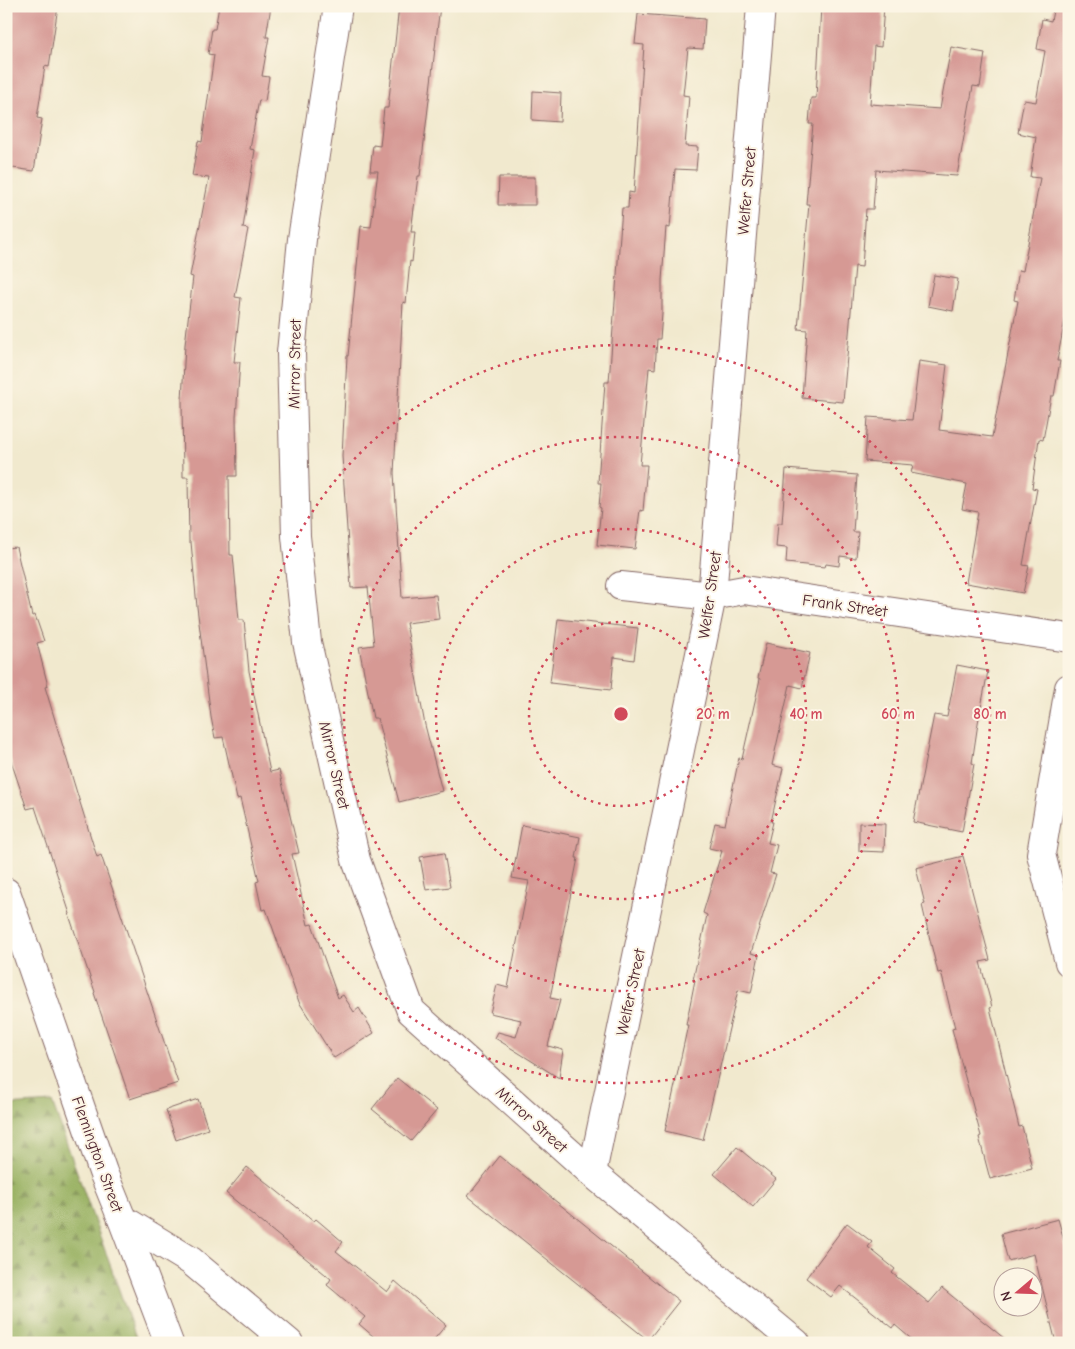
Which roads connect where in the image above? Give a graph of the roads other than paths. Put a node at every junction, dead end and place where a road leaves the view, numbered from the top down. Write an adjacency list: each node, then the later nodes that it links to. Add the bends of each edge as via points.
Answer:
1 (338, 6): 9 (street, Mirror Street, via 302,239 291,353 296,536 307,642 356,860 410,1011)
2 (761, 6): 4 (street, Welfer Street)
3 (621, 586): 4 (street, Frank Street)
4 (712, 596): 5 (street, Frank Street, via 744,590); 9 (street, Welfer Street)
5 (1069, 638)
6 (1069, 688): 8 (street, via 1041,854)
7 (6, 892): 10 (street, Flemington Street)
8 (1069, 962)
9 (592, 1174): 13 (street, Mirror Street)
10 (122, 1218): 11 (street); 12 (street, Flemington Street, via 191,1261)
11 (169, 1343)
12 (289, 1343)
13 (796, 1343)

